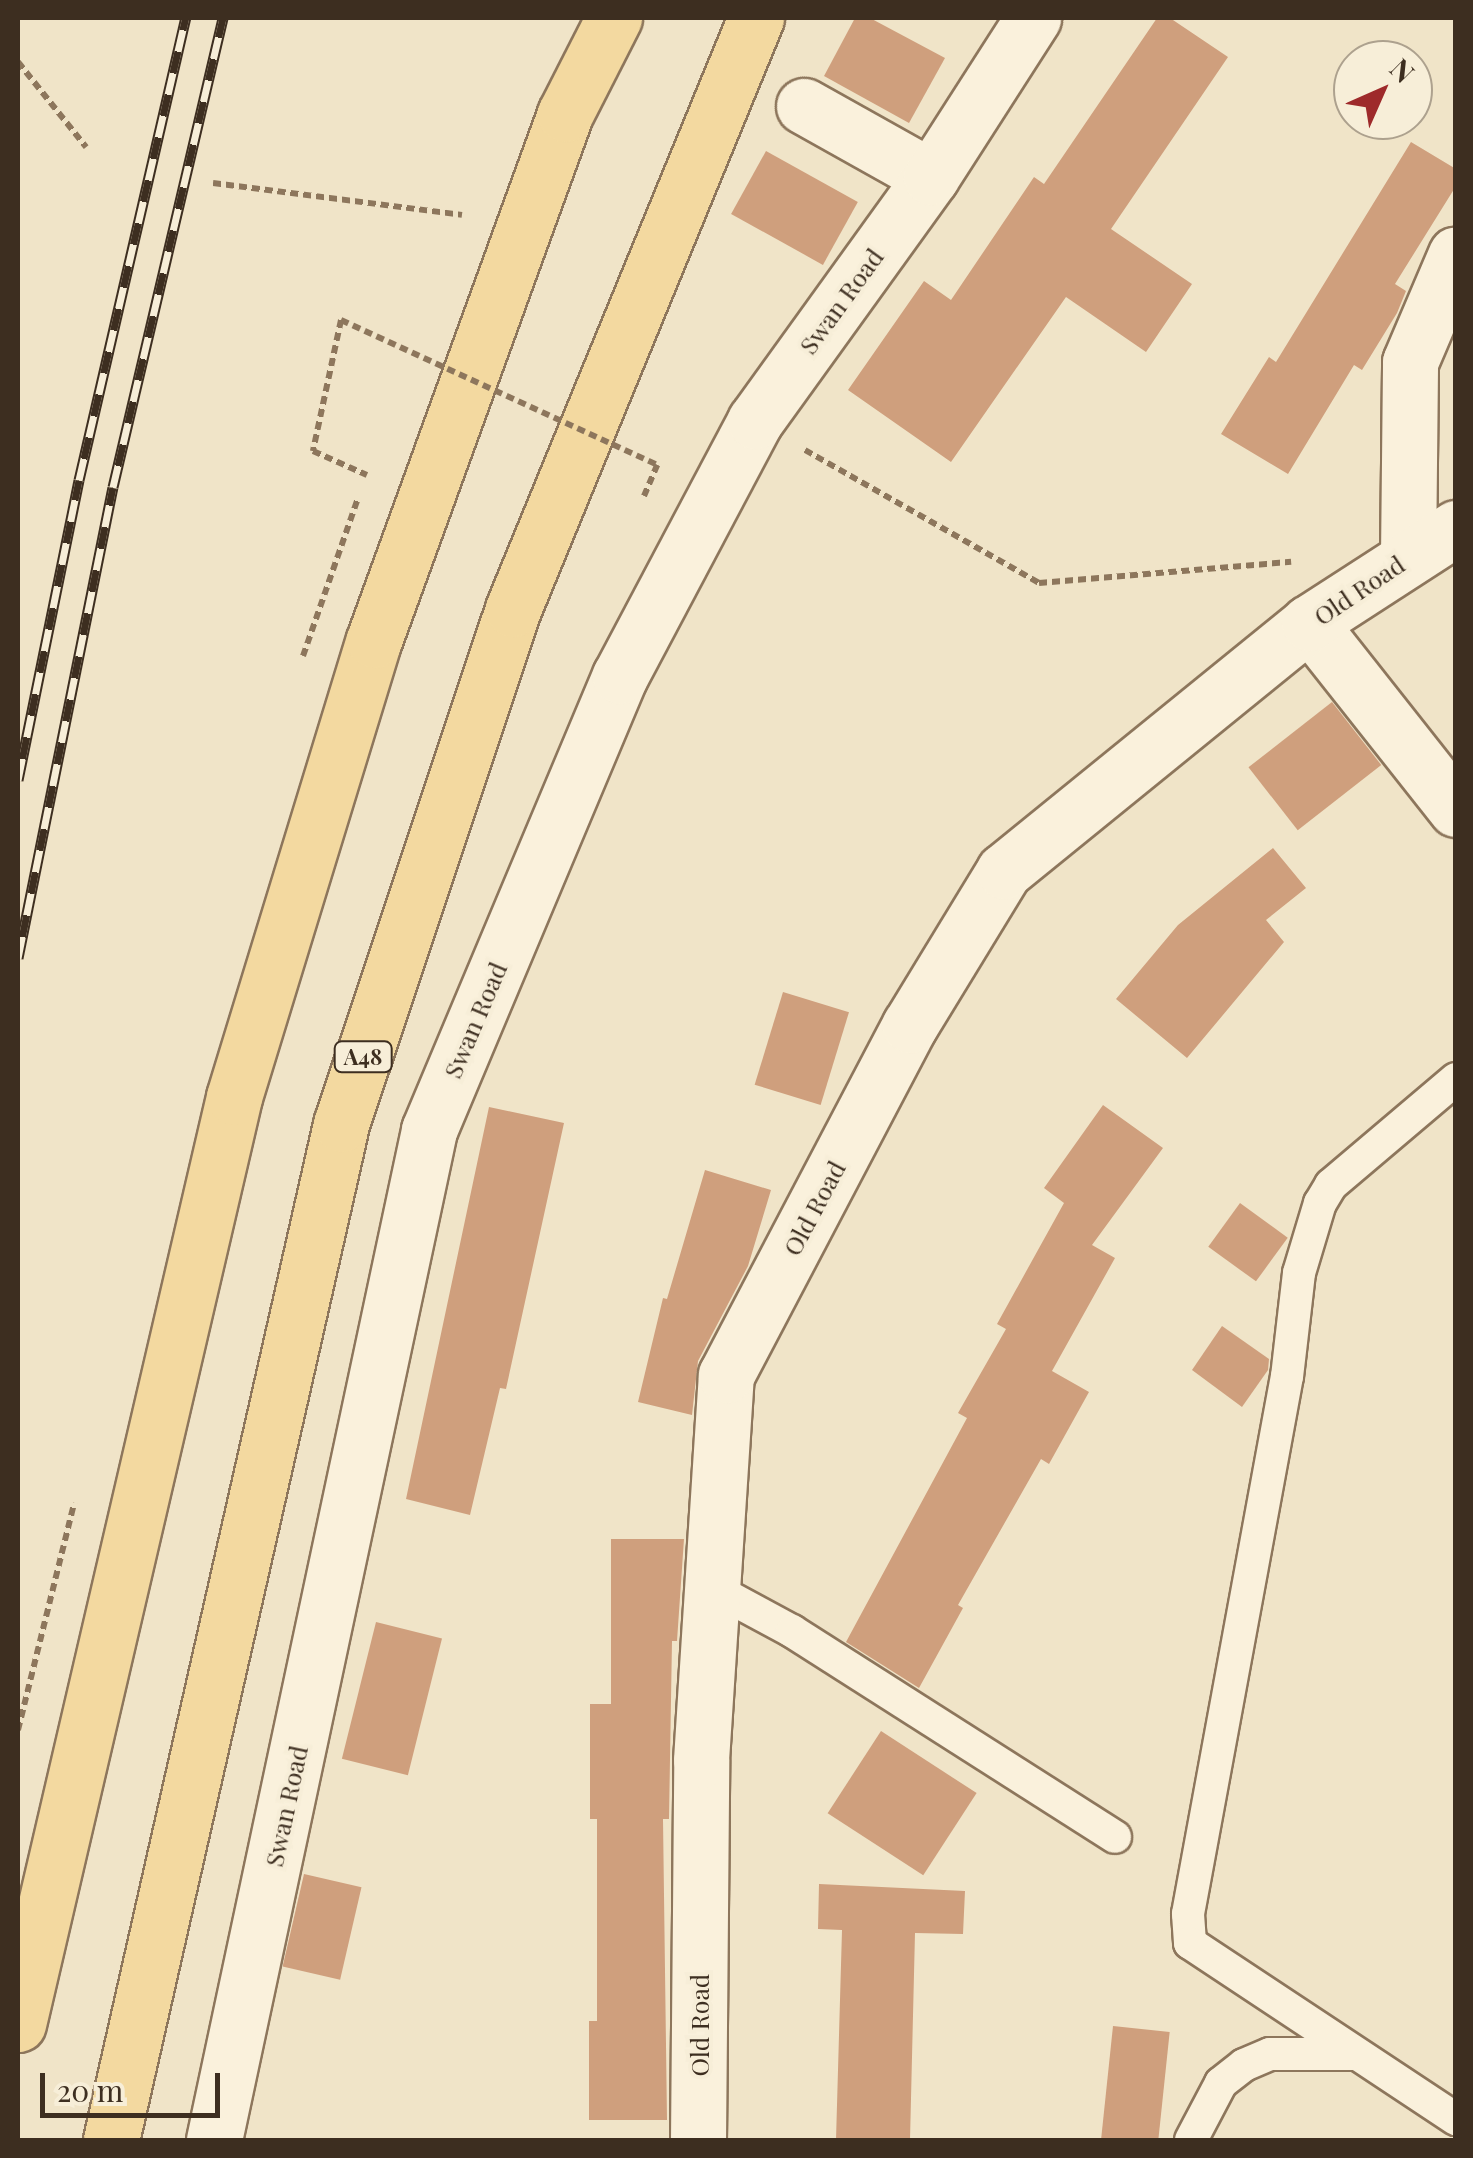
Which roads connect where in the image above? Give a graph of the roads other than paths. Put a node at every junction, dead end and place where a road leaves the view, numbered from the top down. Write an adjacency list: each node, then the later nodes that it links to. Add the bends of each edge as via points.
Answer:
1 (614, 18): 14 (main road, via 565,114 374,640 234,1097)
2 (756, 18): 17 (main road, A48, via 513,610 341,1124)
3 (1033, 18): 5 (street, Swan Road)
4 (804, 106): 5 (street)
5 (930, 176): 18 (street, Swan Road, via 755,421 620,676 429,1130)
6 (1456, 254): 8 (street, via 1410,362)
7 (1456, 528): 8 (street, Old Road)
8 (1408, 558): 9 (street, Old Road)
9 (1309, 623): 10 (street); 12 (street, Old Road, via 1004,871 994,886 910,1025 726,1375)
10 (1456, 810)
11 (1456, 1079): 15 (lane, via 1331,1185 1320,1203 1299,1273 1287,1376 1188,1914 1190,1943)
12 (712, 1588): 13 (lane, via 792,1631); 19 (street, Old Road, via 701,1760)
13 (1115, 1837)
14 (18, 2024)
15 (1356, 2054): 16 (lane); 20 (lane, via 1270,2054 1244,2064 1221,2083)
16 (1456, 2119)
17 (111, 2140)
18 (214, 2140)
19 (698, 2140)
20 (1191, 2140)

